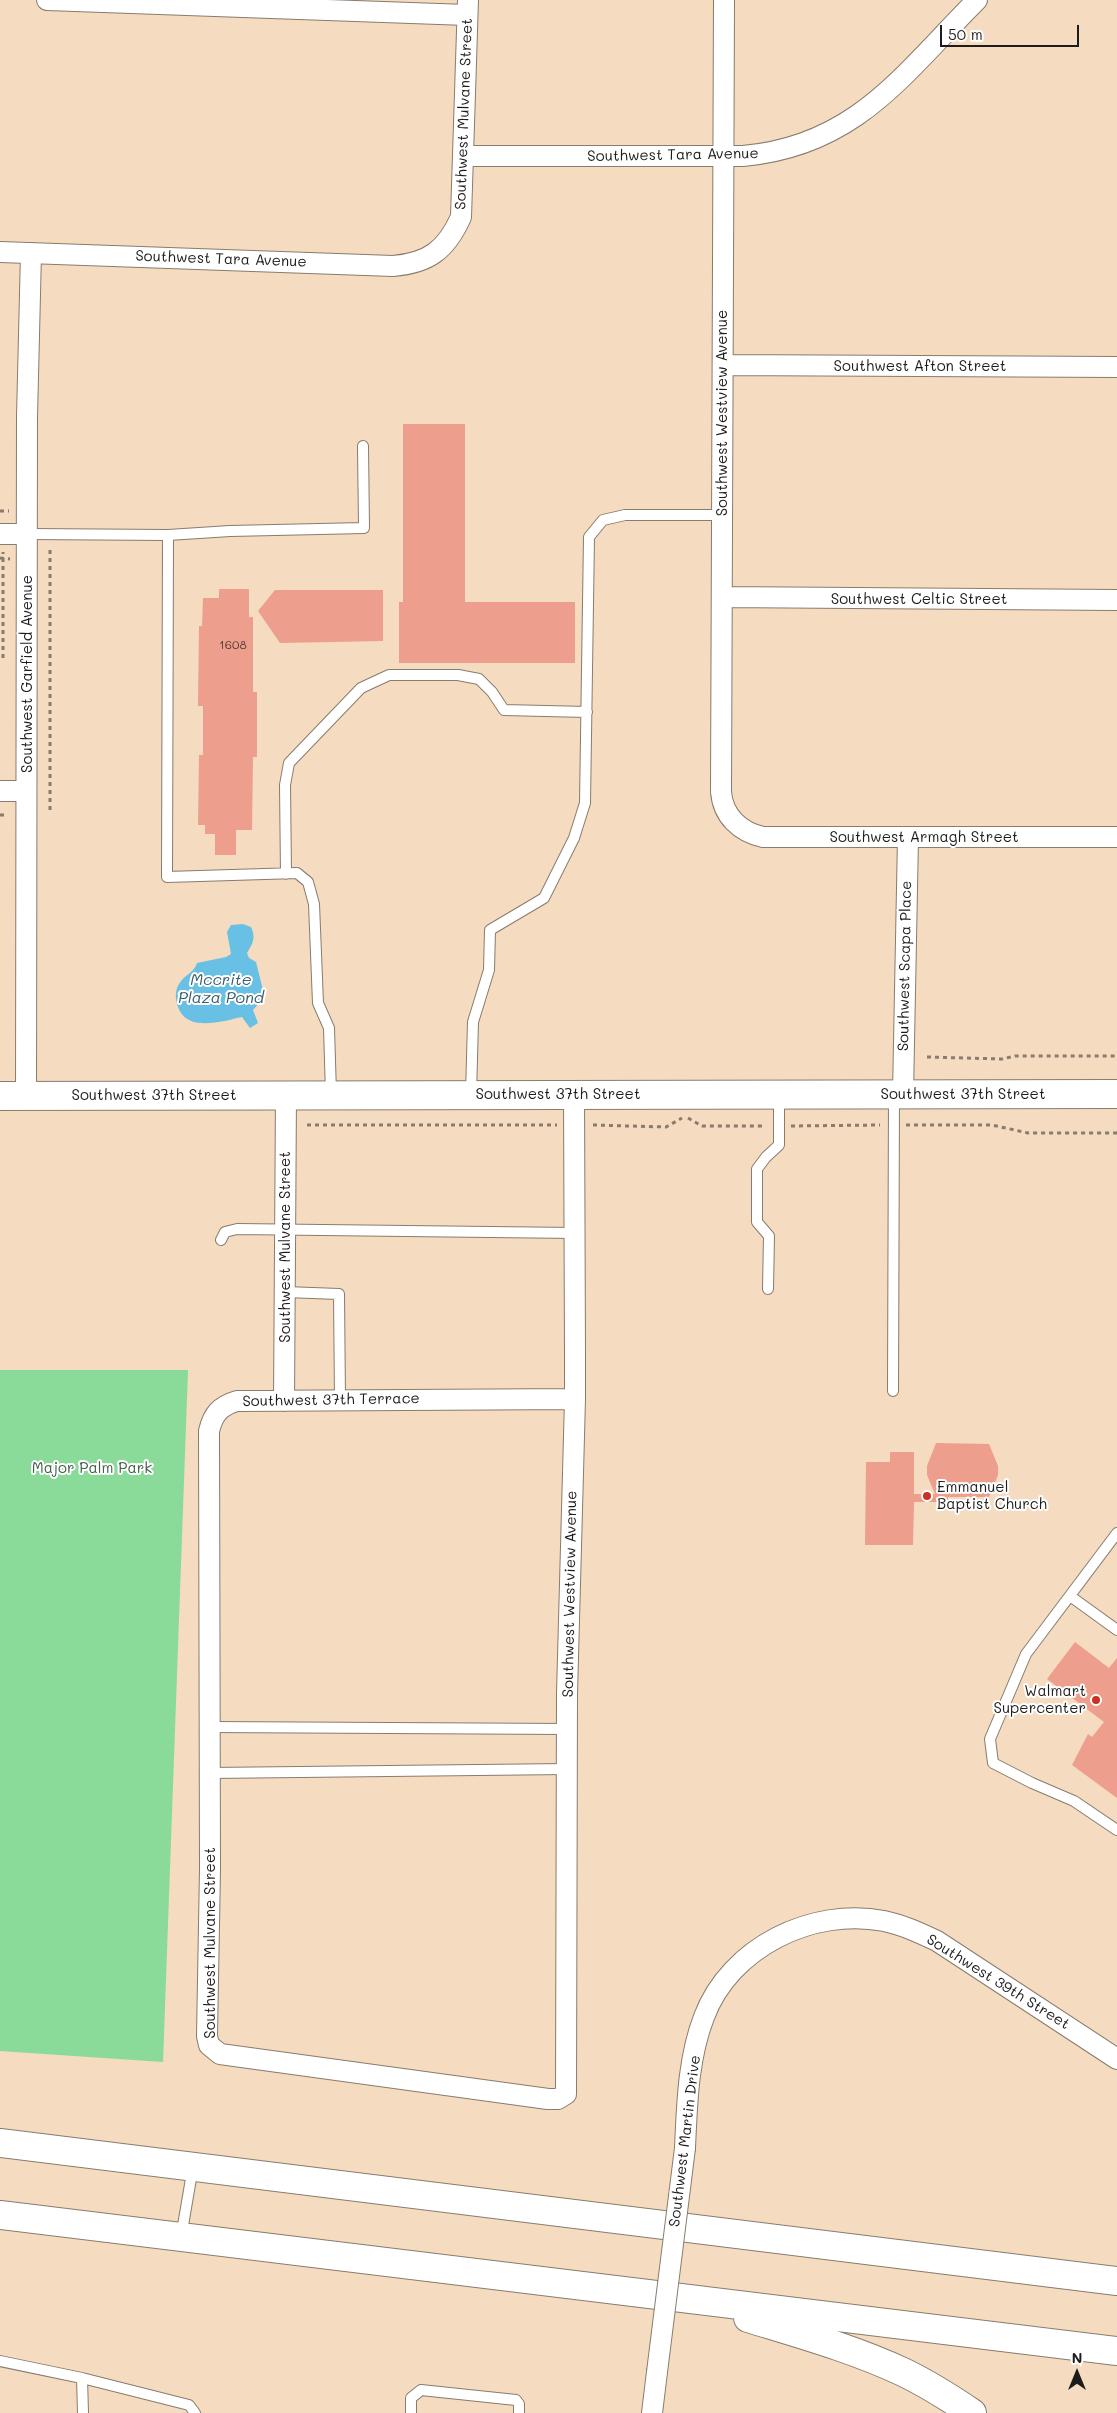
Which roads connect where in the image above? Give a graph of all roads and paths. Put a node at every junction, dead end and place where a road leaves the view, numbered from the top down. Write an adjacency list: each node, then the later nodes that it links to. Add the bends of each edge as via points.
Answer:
1 (47, 0): 4 (street)
2 (724, 0): 6 (street, Southwest Westview Avenue)
3 (977, 0): 6 (street, Southwest Tara Avenue, via 870,108 854,120 801,145 763,154)
4 (467, 8): 5 (street, Southwest Mulvane Street)
5 (463, 156): 6 (street, Southwest Tara Avenue); 7 (street, Southwest Mulvane Street, via 461,217 453,234)
6 (724, 157): 10 (street, Southwest Westview Avenue)
7 (438, 251): 9 (street, Southwest Tara Avenue, via 425,259 393,266)
8 (0, 252): 9 (street, Southwest Tara Avenue)
9 (31, 253): 15 (street, Southwest Garfield Avenue)
10 (722, 365): 11 (street, Southwest Afton Street); 13 (street, Southwest Westview Avenue)
11 (1117, 367)
12 (363, 446): 16 (lane, via 364,528)
13 (722, 515): 18 (street, Southwest Westview Avenue); 21 (lane, via 625,515 602,520 589,537)
14 (2, 534): 15 (street); 20 (path)
15 (28, 534): 16 (lane); 23 (street, Southwest Garfield Avenue)
16 (168, 536): 30 (lane, via 167,876)
17 (50, 550): 24 (path)
18 (722, 598): 19 (street, Southwest Celtic Street); 27 (street, Southwest Westview Avenue, via 721,792 727,813)
19 (1117, 600)
20 (3, 658)
21 (587, 712): 30 (lane, via 504,710 479,680 458,675 389,676 361,688 289,763 285,785); 36 (lane, via 584,803 574,838 544,898 490,930 488,970 473,1022)
22 (0, 791): 23 (street)
23 (26, 791): 40 (street, Southwest Garfield Avenue)
24 (50, 812)
25 (0, 815): 26 (path)
26 (7, 816)
27 (734, 823): 28 (street, Southwest Armagh Street, via 763,837)
28 (908, 837): 29 (street, Southwest Armagh Street); 38 (street, Southwest Scapa Place)
29 (1117, 837)
30 (286, 874): 35 (lane, via 297,874 308,882 314,904 318,1003 330,1028)
31 (1117, 1056): 32 (path)
32 (927, 1057)
33 (574, 1093): 36 (main road, Southwest 37th Street); 37 (main road, Southwest 37th Street); 41 (street, Southwest Westview Avenue)
34 (286, 1094): 35 (main road, Southwest 37th Street); 40 (main road, Southwest 37th Street); 46 (street, Southwest Mulvane Street)
35 (331, 1094): 36 (main road, Southwest 37th Street)
36 (471, 1094)
37 (779, 1094): 38 (main road, Southwest 37th Street); 44 (lane)
38 (899, 1094): 39 (main road, Southwest 37th Street); 43 (lane)
39 (1117, 1094)
40 (13, 1095)
41 (574, 1124): 42 (path); 44 (path, via 666,1127 685,1117 702,1126); 47 (street, Southwest Westview Avenue)
42 (307, 1125)
43 (894, 1125): 44 (path); 45 (path, via 992,1125 1028,1134); 51 (lane)
44 (780, 1126): 49 (lane, via 779,1145 756,1169 756,1222 768,1236)
45 (1117, 1134)
46 (285, 1230): 47 (lane); 48 (lane, via 237,1229 225,1232); 50 (street, Southwest Mulvane Street)
47 (575, 1233): 52 (street, Southwest Westview Avenue)
48 (222, 1240)
49 (768, 1289)
50 (285, 1292): 53 (street, Southwest Mulvane Street); 54 (lane, via 339,1294)
51 (893, 1391)
52 (574, 1399): 54 (street, Southwest 37th Terrace); 60 (street, Southwest Westview Avenue)
53 (284, 1400): 54 (street, Southwest 37th Terrace); 56 (street, Southwest 37th Terrace, via 226,1404 211,1420)
54 (340, 1400)
55 (1117, 1533): 57 (lane)
56 (211, 1595): 59 (street, Southwest Mulvane Street)
57 (1070, 1596): 58 (lane); 63 (lane, via 1026,1654 990,1739 993,1763 1074,1801)
58 (1117, 1630)
59 (210, 1727): 60 (lane); 62 (street, Southwest Mulvane Street)
60 (567, 1729): 61 (street, Southwest Westview Avenue)
61 (567, 1769): 62 (lane); 66 (street, Southwest Westview Avenue)
62 (210, 1773): 66 (street, Southwest Mulvane Street, via 207,2036 214,2050 220,2054 548,2099)
63 (1117, 1830)
64 (813, 1923): 65 (street, Southwest 39th Street, via 856,1918 884,1921 911,1929 937,1941); 81 (street, Southwest Martin Drive, bridge, via 761,1947 725,1981 708,2008 691,2066 685,2148)
65 (1117, 2059)
66 (566, 2094)
67 (0, 2143): 68 (main road)
68 (193, 2166): 71 (lane); 72 (main road)
69 (0, 2215): 71 (main road)
70 (0, 2234): 71 (main road)
71 (181, 2238): 73 (main road)
72 (1117, 2281)
73 (688, 2298): 74 (main road); 82 (main road, via 877,2361 938,2390)
74 (1117, 2351)
75 (0, 2361): 76 (lane)
76 (82, 2378): 77 (lane); 78 (lane, via 189,2405)
77 (83, 2413)
78 (194, 2413)
79 (411, 2413): 80 (lane, via 411,2398 422,2390 516,2400)
80 (519, 2413)
81 (652, 2413)
82 (972, 2413)

